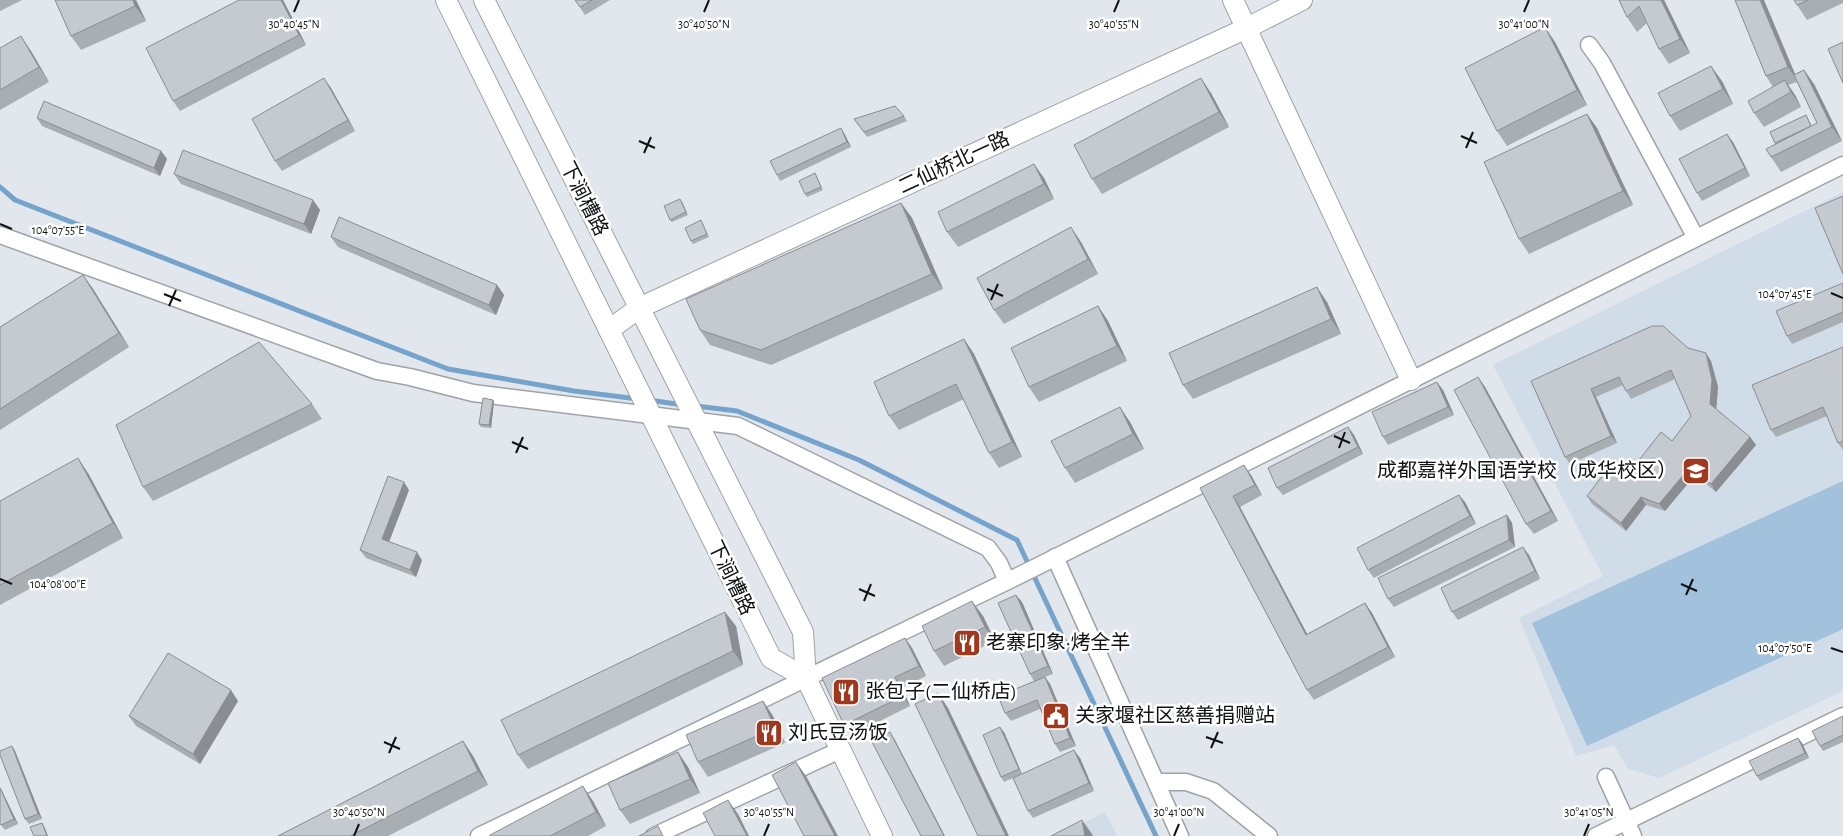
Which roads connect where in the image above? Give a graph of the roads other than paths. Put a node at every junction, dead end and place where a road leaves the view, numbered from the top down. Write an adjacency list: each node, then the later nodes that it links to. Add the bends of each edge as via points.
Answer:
1 (446, 0): 11 (street, 下涧槽路)
2 (484, 0): 10 (street, 下涧槽路)
3 (1234, 0): 5 (street)
4 (1302, 0): 5 (street, 二仙桥北一路)
5 (1247, 28): 10 (street, 二仙桥北一路); 12 (street)
6 (1589, 46): 9 (street, via 1602,63)
7 (1843, 165): 9 (street)
8 (0, 235): 13 (street, via 377,371 473,393)
9 (1696, 238): 12 (street)
10 (640, 308): 11 (street, 二仙桥北一路); 14 (street, 下涧槽路)
11 (609, 330): 13 (street, 下涧槽路)
12 (1411, 380): 15 (street)
13 (646, 405): 14 (street); 17 (street, 下涧槽路, via 771,658)
14 (691, 410): 16 (street, via 738,426 988,548); 17 (street, 下涧槽路, via 803,632)
15 (1051, 559): 16 (street); 21 (street)
16 (1011, 579): 17 (street)
17 (806, 678): 19 (street); 23 (street)
18 (1843, 716): 22 (street)
19 (840, 750): 24 (street); 25 (street)
20 (1606, 777): 22 (street)
21 (1157, 782): 26 (street); 27 (street, via 1186,782 1213,791)
22 (1630, 829): 28 (street)
23 (479, 836)
24 (654, 836)
25 (882, 836)
26 (1180, 836)
27 (1269, 836)
28 (1596, 836)

